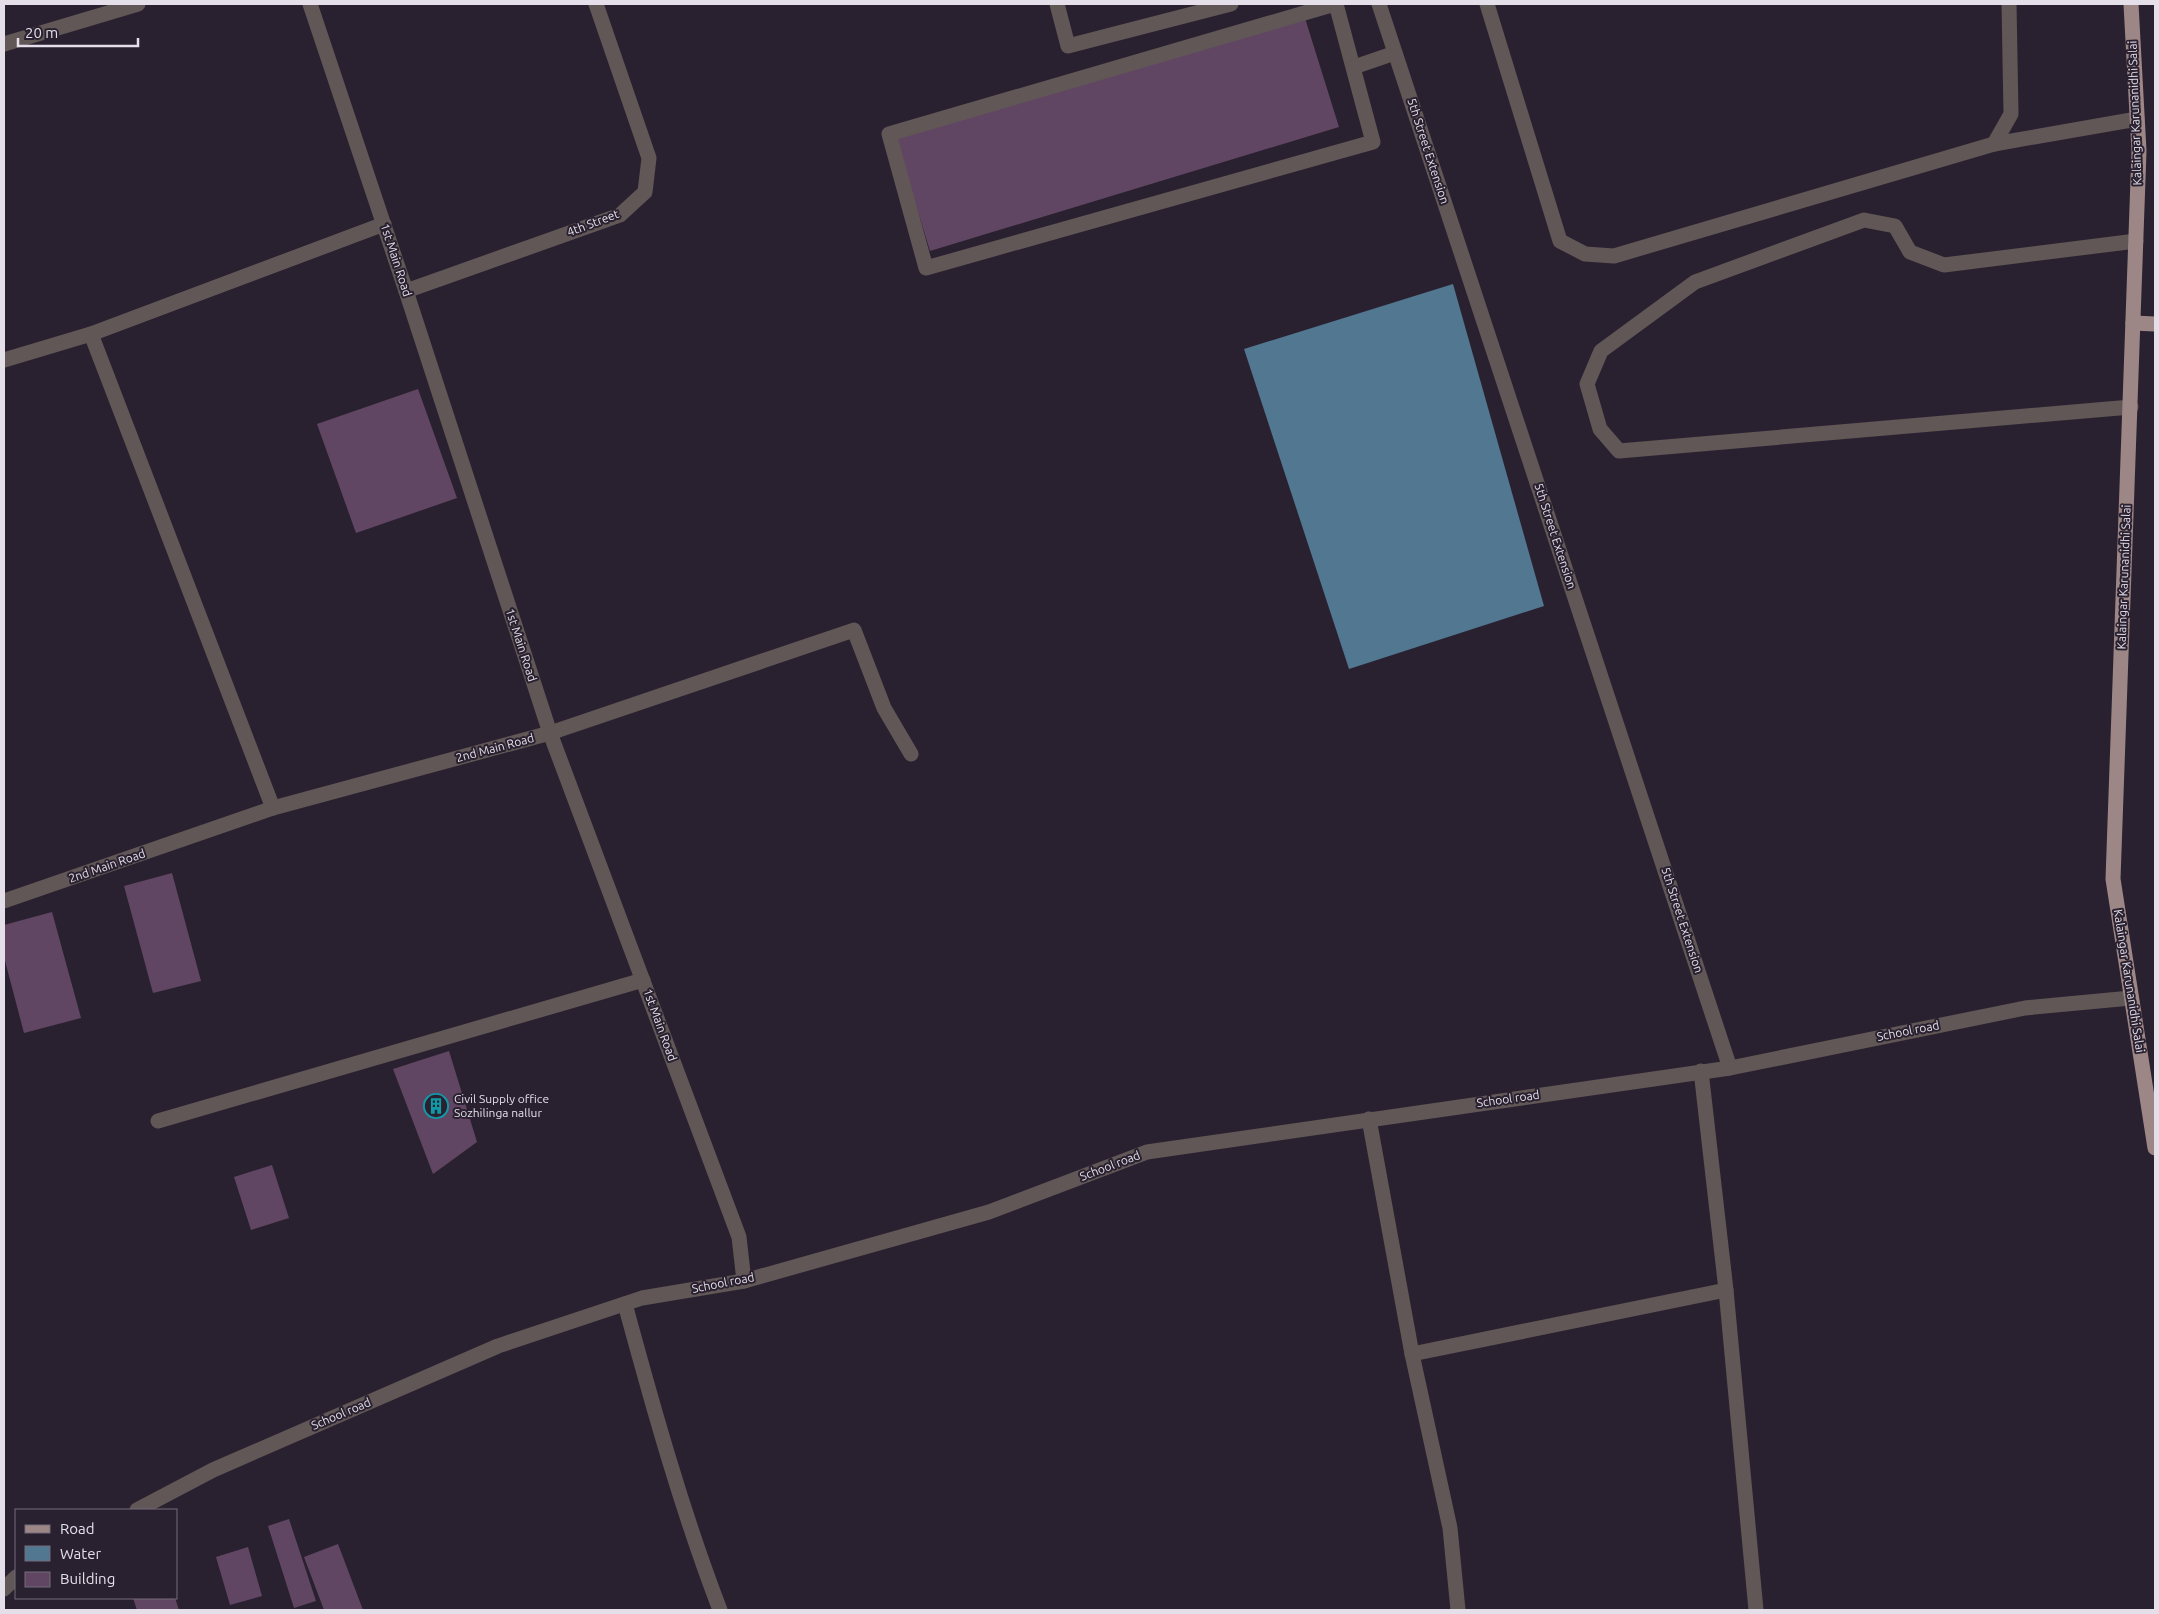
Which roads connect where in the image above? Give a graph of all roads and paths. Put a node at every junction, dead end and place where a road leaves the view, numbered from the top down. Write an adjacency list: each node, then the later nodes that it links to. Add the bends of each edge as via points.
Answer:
1 (138, 4): 11 (street)
2 (310, 4): 16 (street, 1st Main Road)
3 (596, 4): 18 (street, 4th Street, via 649,158 645,192 620,215)
4 (1057, 4): 5 (street, via 1068,46)
5 (1231, 4)
6 (1336, 4): 13 (street); 13 (street, via 889,134 926,268 1373,142)
7 (1379, 4): 12 (street, 5th Street Extension)
8 (1487, 4): 15 (street, via 1560,241 1585,254 1614,256)
9 (2009, 4): 15 (street, via 2011,114)
10 (2131, 4): 14 (main road, Kalaingar Karunanidhi Salai)
11 (4, 44)
12 (1395, 53): 13 (street); 30 (street, 5th Street Extension)
13 (1354, 66)
14 (2137, 119): 15 (street); 17 (main road, Kalaingar Karunanidhi Salai)
15 (1994, 144)
16 (384, 224): 18 (street, 1st Main Road); 21 (street)
17 (2136, 241): 19 (main road, Kalaingar Karunanidhi Salai); 23 (street, via 1944,265 1910,252 1895,226 1864,220 1696,282 1601,351 1587,384 1600,430 1619,451)
18 (406, 291): 24 (street, 1st Main Road)
19 (2133, 323): 20 (main road); 23 (main road, Kalaingar Karunanidhi Salai)
20 (2155, 324)
21 (91, 334): 22 (street); 26 (street)
22 (4, 360)
23 (2130, 407): 29 (main road, Kalaingar Karunanidhi Salai, via 2113,879)
24 (550, 732): 25 (street, 2nd Main Road, via 854,630 884,708); 26 (street, 2nd Main Road); 28 (street, 1st Main Road)
25 (911, 754)
26 (273, 808): 27 (street, 2nd Main Road)
27 (4, 901)
28 (644, 980): 33 (street); 35 (street, 1st Main Road, via 739,1236)
29 (2131, 998): 30 (street, School road, via 2025,1008); 34 (main road, Kalaingar Karunanidhi Salai)
30 (1730, 1068): 31 (street, School road)
31 (1701, 1070): 32 (street, School road); 36 (street)
32 (1369, 1119): 35 (street, School road, via 1147,1152 990,1212); 38 (street)
33 (158, 1121)
34 (2155, 1148)
35 (744, 1281): 37 (street, School road, via 642,1298)
36 (1726, 1290): 38 (street); 44 (street)
37 (625, 1304): 39 (street, School road, via 498,1346 213,1470); 42 (street, via 653,1407)
38 (1412, 1354): 43 (street, via 1450,1528)
39 (139, 1509)
40 (15, 1578): 41 (street)
41 (4, 1589)
42 (720, 1610)
43 (1458, 1610)
44 (1756, 1610)

